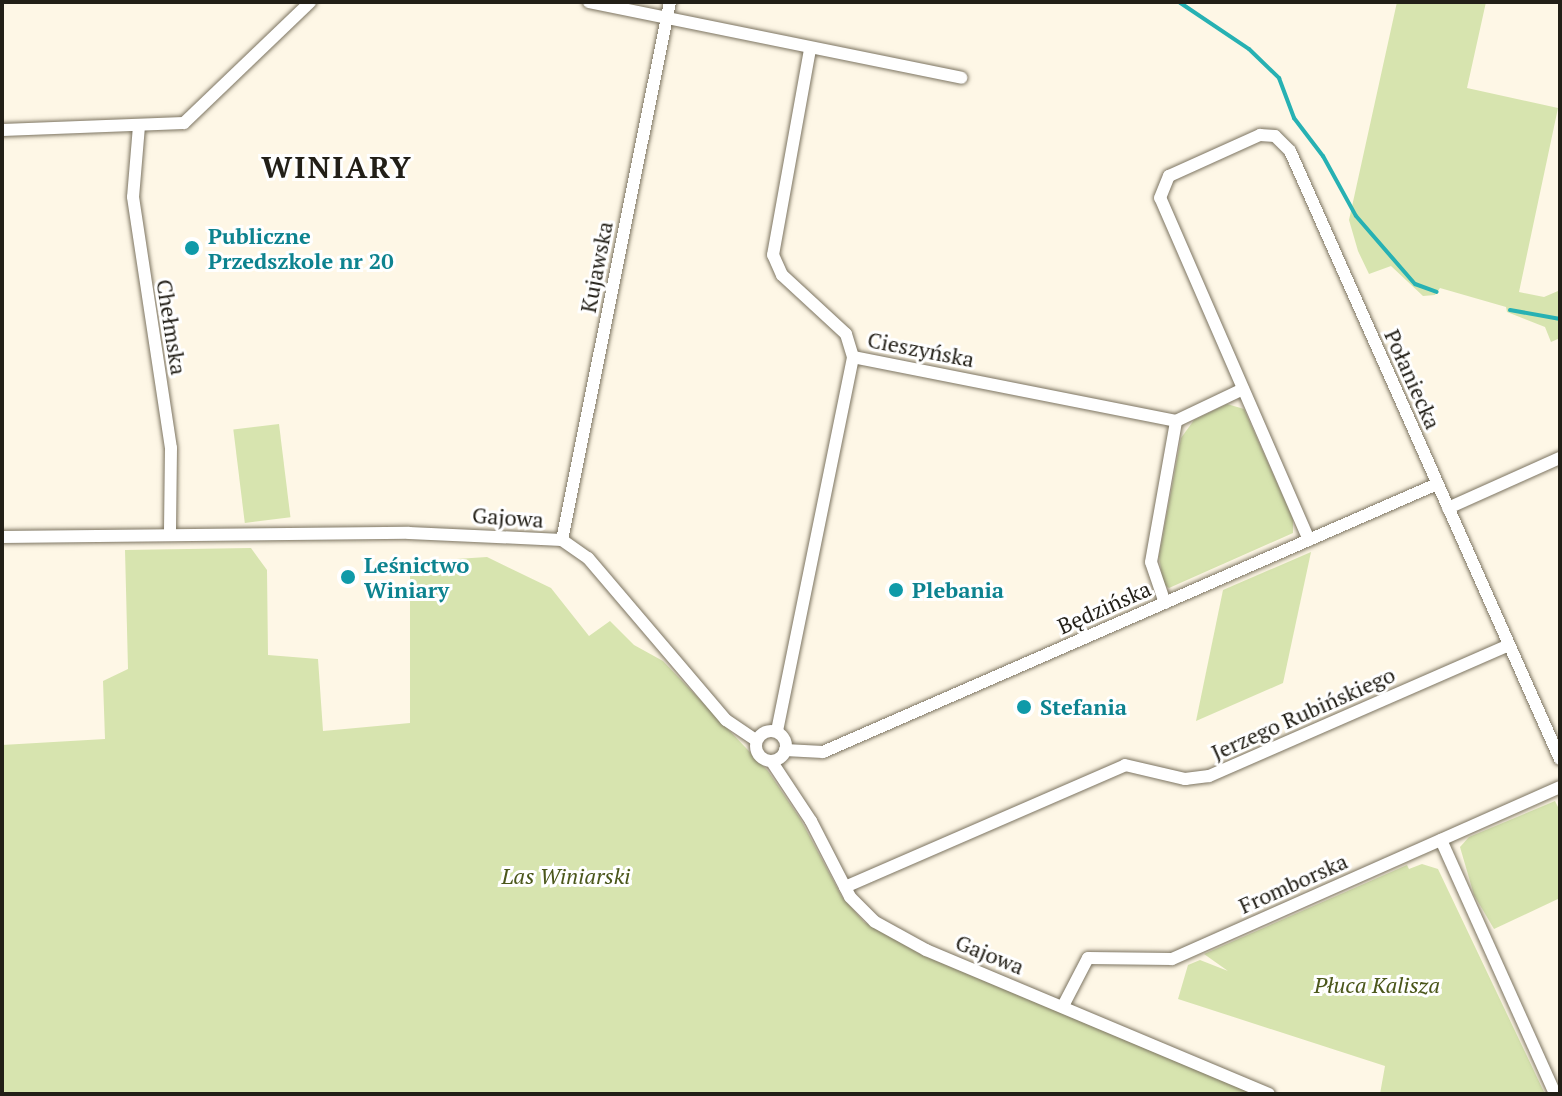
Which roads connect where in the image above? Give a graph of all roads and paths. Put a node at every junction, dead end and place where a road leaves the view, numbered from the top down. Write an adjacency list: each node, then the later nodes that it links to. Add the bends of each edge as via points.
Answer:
1 (310, 2): 7 (street, via 191,119)
2 (589, 2): 4 (street)
3 (670, 2): 4 (street, Kujawska)
4 (666, 18): 5 (street); 17 (street, Kujawska)
5 (810, 49): 6 (street); 9 (street, Cieszyńska, via 773,255 782,275 846,334)
6 (961, 78)
7 (139, 126): 8 (street); 15 (street, Chełmska, via 133,197 171,448)
8 (2, 130)
9 (853, 357): 11 (street, Cieszyńska); 21 (street)
10 (1243, 389): 11 (street); 13 (street, Połaniecka, via 1162,204 1161,186 1174,172 1260,135 1275,136 1286,145); 18 (street)
11 (1176, 421): 19 (street, via 1151,562)
12 (1560, 458): 14 (street)
13 (1437, 484): 14 (street, Połaniecka); 18 (street, Będzińska)
14 (1448, 508): 20 (street, Połaniecka)
15 (170, 533): 16 (street, Gajowa); 17 (street, Gajowa, via 454,533 525,542)
16 (2, 537)
17 (562, 540): 22 (street, Gajowa, via 588,558 726,720)
18 (1309, 540): 19 (street, Będzińska)
19 (1165, 603): 23 (street, Będzińska, via 823,752)
20 (1509, 645): 24 (street, Połaniecka); 28 (street, Jerzego Rubińskiego, via 1209,776 1185,779 1125,765)
21 (777, 731): 22 (street, via 763,732); 23 (street)
22 (756, 740): 25 (street, via 758,754)
23 (785, 750): 25 (street)
24 (1560, 759)
25 (772, 762): 28 (street, Gajowa)
26 (1560, 787): 27 (street, Fromborska)
27 (1441, 840): 29 (street, Fromborska, via 1172,959 1088,958); 31 (street)
28 (845, 887): 29 (street, Gajowa, via 865,914 897,935)
29 (1063, 1006): 30 (street, Gajowa)
30 (1269, 1094)
31 (1555, 1094)

